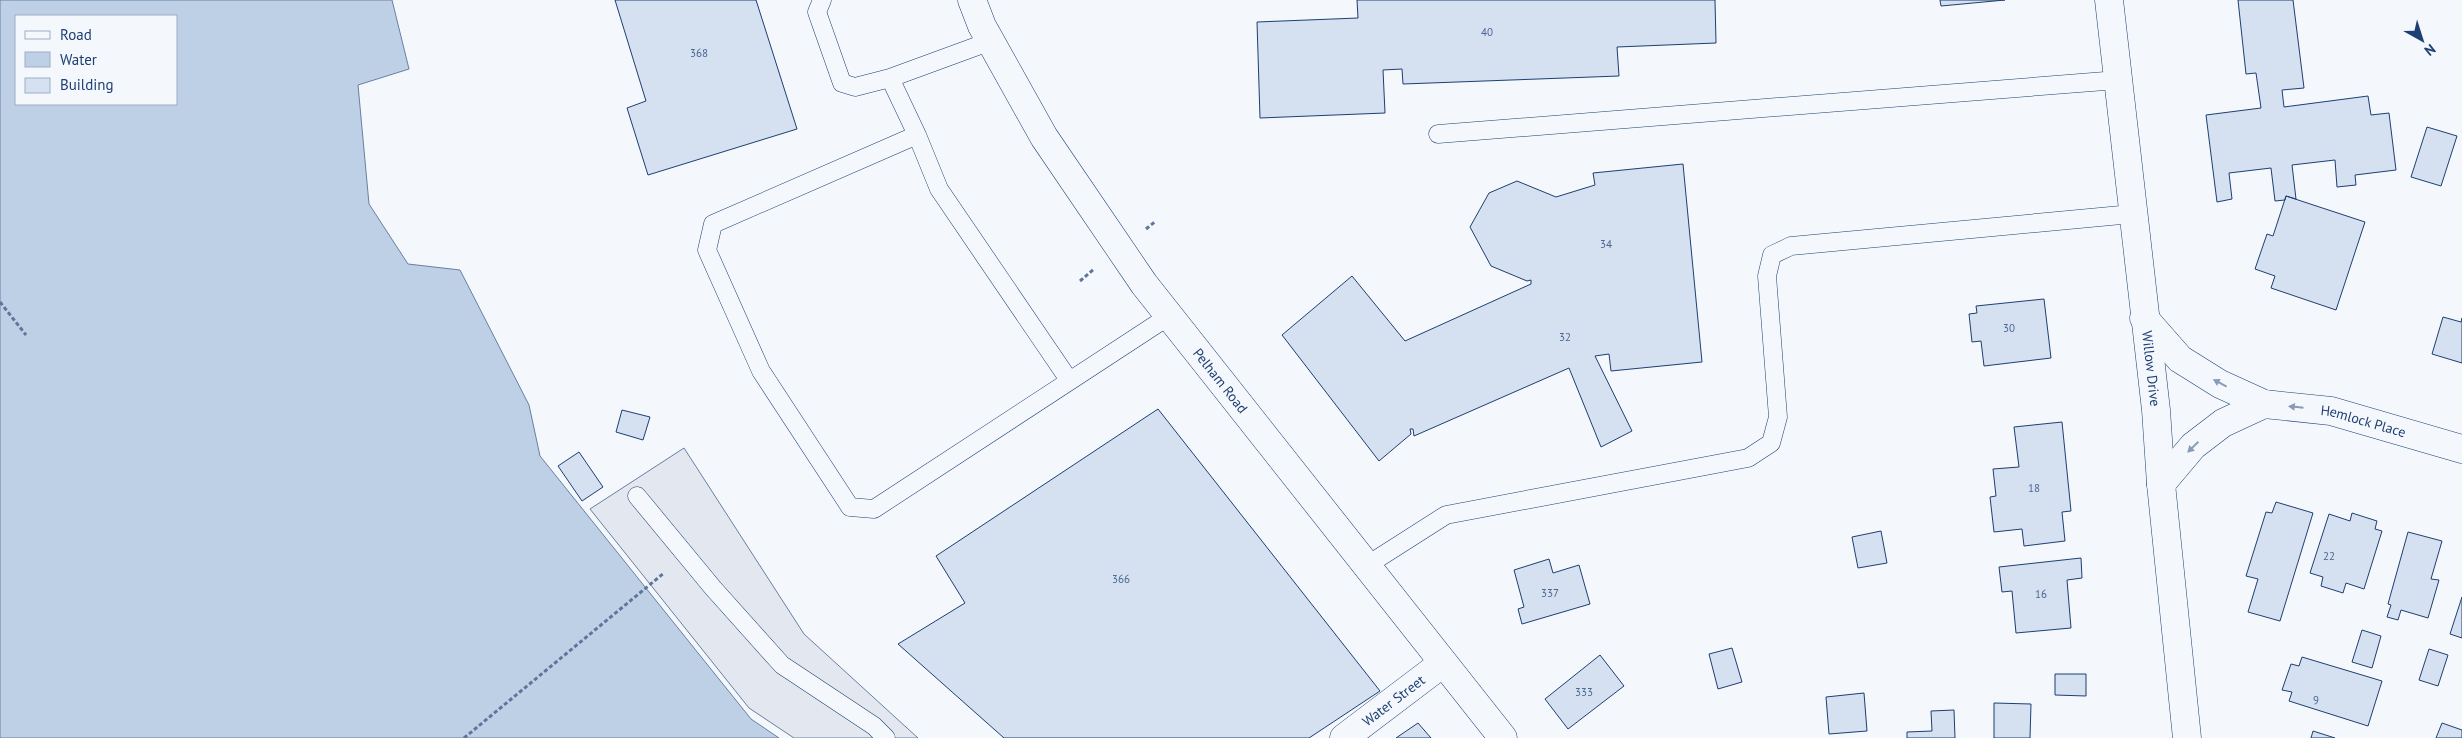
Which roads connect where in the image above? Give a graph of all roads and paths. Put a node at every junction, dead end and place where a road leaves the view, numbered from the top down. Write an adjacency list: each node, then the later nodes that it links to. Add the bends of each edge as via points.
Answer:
1 (822, 0): 5 (lane, via 817,12 842,83 855,88)
2 (972, 0): 4 (street, Pelham Road)
3 (2109, 0): 6 (street, Willow Drive)
4 (991, 41): 5 (lane); 11 (street, Pelham Road, via 1044,137)
5 (890, 78): 8 (lane)
6 (2118, 80): 7 (lane); 9 (street, Willow Drive)
7 (1438, 134)
8 (917, 135): 14 (lane, via 939,189); 14 (lane, via 713,224 707,250 762,371 850,507 874,509)
9 (2132, 214): 12 (street, Willow Drive); 20 (lane, via 1791,246 1772,255 1767,276 1778,417 1771,443 1748,458 1446,515)
10 (0, 302): 13 (path)
11 (1169, 316): 14 (lane); 20 (street, Pelham Road)
12 (2144, 318): 15 (street, Hemlock Place, one-way to 12, via 2220,384 2180,359); 17 (street, Willow Drive, via 2156,410)
13 (26, 335)
14 (1069, 380)
15 (2264, 404): 16 (street, Hemlock Place, one-way to 15, via 2331,410); 17 (street, Hemlock Place, one-way to 17, via 2223,423 2193,446)
16 (2462, 449)
17 (2161, 484): 26 (street, Willow Drive)
18 (637, 496): 19 (lane)
19 (686, 555): 22 (path); 23 (lane, via 782,665 874,726)
20 (1366, 566): 21 (street, Pelham Road)
21 (1443, 663): 24 (street, Water Street); 25 (street, Pelham Road)
22 (464, 738)
23 (886, 738)
24 (1344, 738)
25 (1504, 738)
26 (2187, 738)

